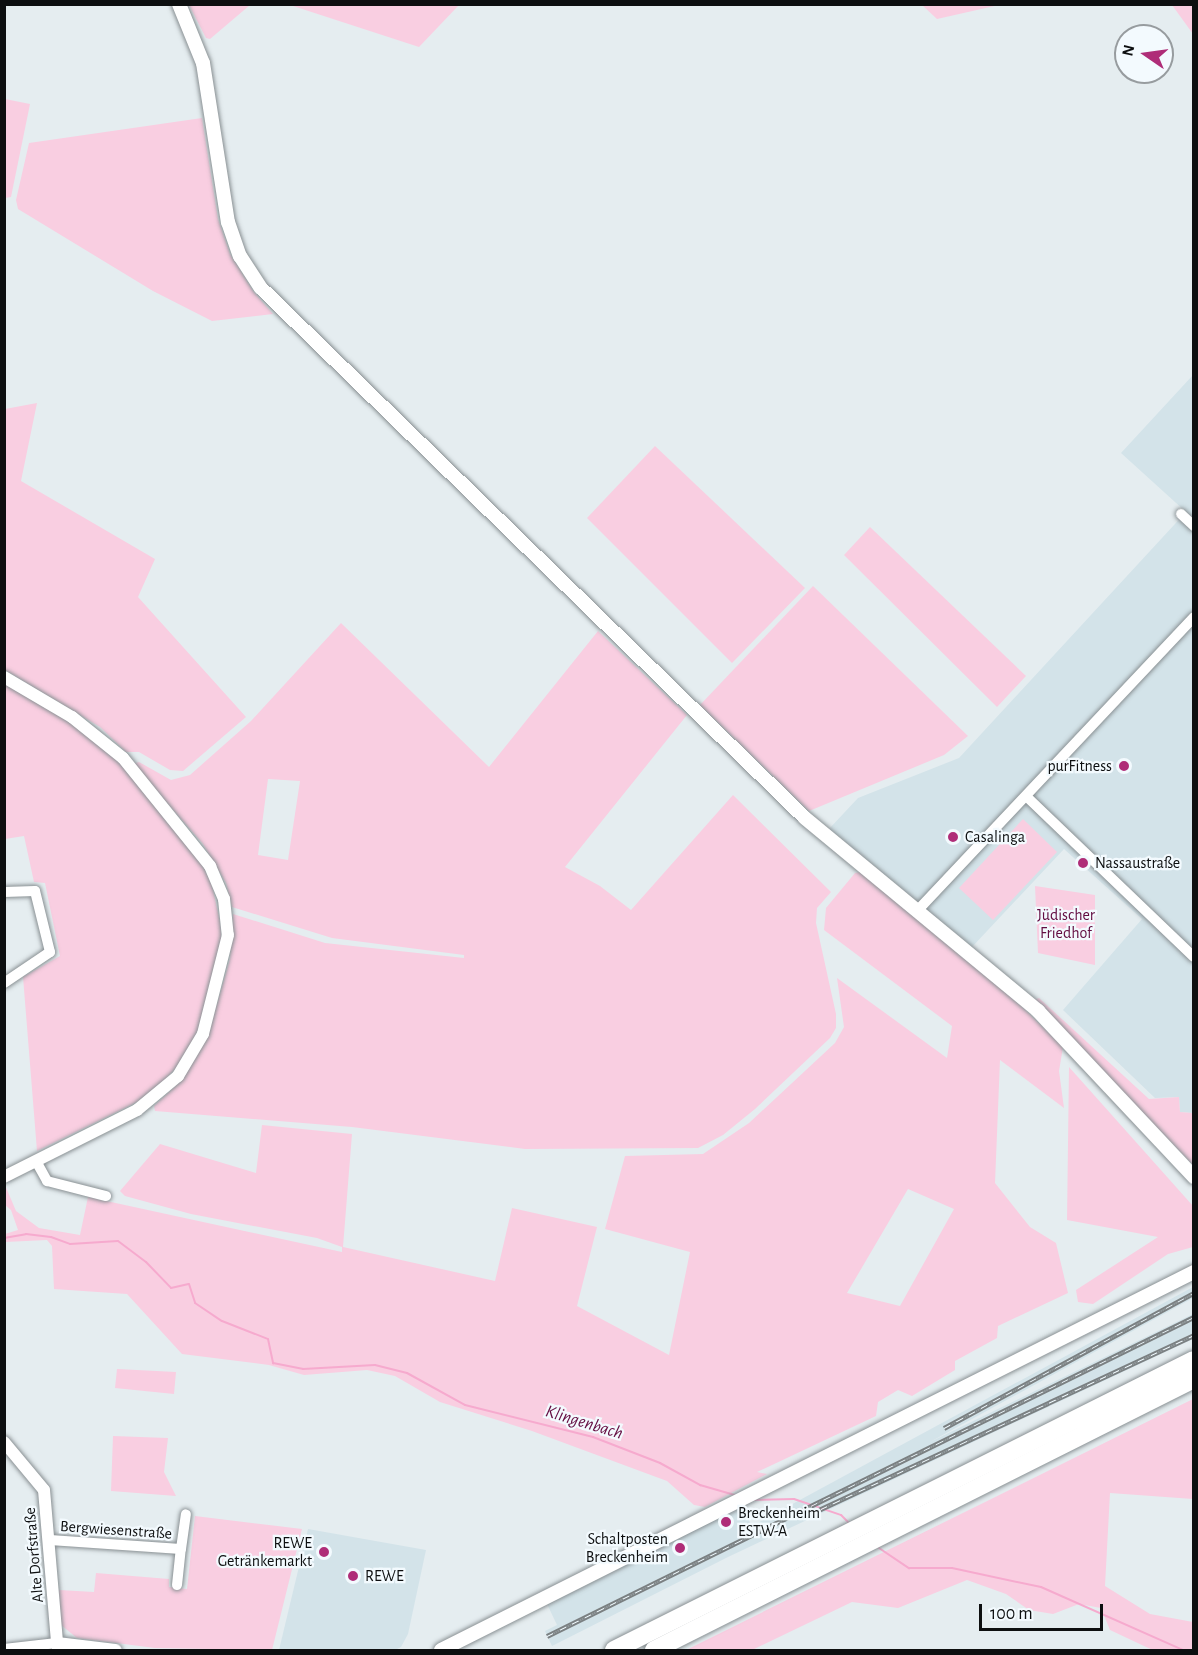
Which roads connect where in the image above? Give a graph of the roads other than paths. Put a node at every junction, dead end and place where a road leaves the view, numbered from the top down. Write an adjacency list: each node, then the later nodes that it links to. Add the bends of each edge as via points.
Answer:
1 (179, 4): 8 (main road, via 203,63 228,222 240,256 261,288 805,819)
2 (1181, 514): 3 (street)
3 (1194, 526)
4 (1194, 617): 6 (street)
5 (4, 677): 11 (street, via 72,717 123,758 210,866 227,911 227,942 218,986 203,1034 186,1066 148,1103)
6 (1027, 797): 8 (street); 9 (street)
7 (4, 892): 10 (street, via 35,891 50,952)
8 (917, 911): 13 (main road, via 1038,1011)
9 (1194, 957)
10 (4, 983)
11 (36, 1161): 12 (street); 14 (street, via 47,1180)
12 (4, 1177)
13 (1194, 1177)
14 (106, 1196)
15 (1194, 1272): 28 (main road)
16 (1194, 1360): 20 (highway)
17 (1194, 1379): 20 (highway)
18 (4, 1442): 21 (street, Alte Dorfstraße, via 44,1490)
19 (186, 1514): 23 (street, Bergwiesenstraße)
20 (876, 1530): 22 (highway)
21 (50, 1540): 23 (street, Bergwiesenstraße); 25 (street, Alte Dorfstraße)
22 (851, 1542): 29 (highway); 30 (highway)
23 (181, 1550): 24 (street, Bergwiesenstraße)
24 (177, 1585)
25 (57, 1647): 26 (street); 27 (street)
26 (4, 1649)
27 (116, 1650)
28 (441, 1650)
29 (614, 1650)
30 (654, 1650)

